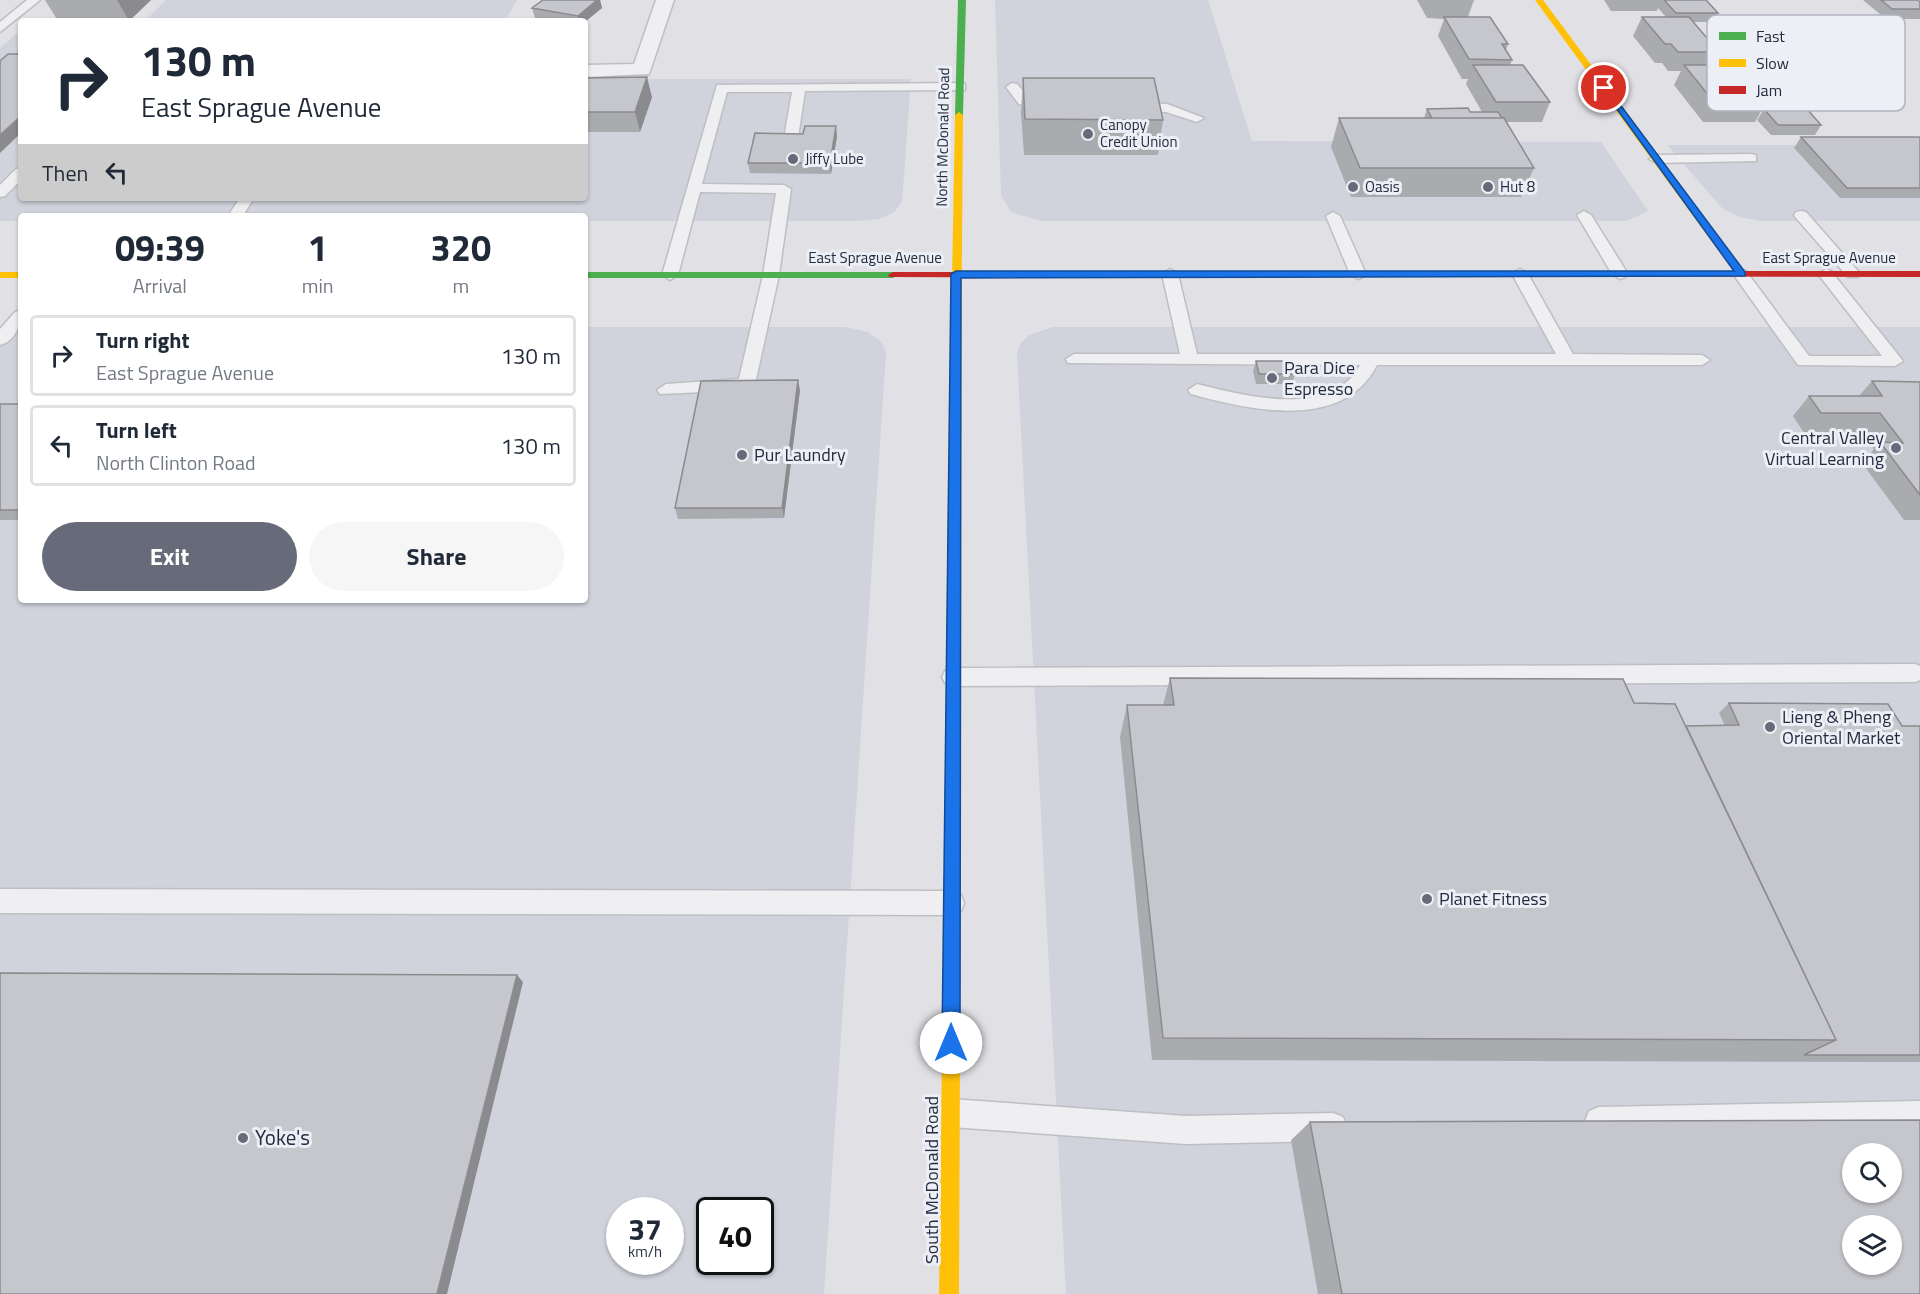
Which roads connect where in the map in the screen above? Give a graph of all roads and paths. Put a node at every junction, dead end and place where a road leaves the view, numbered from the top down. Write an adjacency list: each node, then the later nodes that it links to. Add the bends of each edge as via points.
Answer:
1 (34, 0): 5 (lane)
2 (664, 0): 6 (street, via 642,70)
3 (962, 0): 7 (street, North McDonald Road)
4 (1539, 0): 15 (street)
5 (0, 28)
6 (588, 71)
7 (960, 87): 9 (lane); 29 (street, North McDonald Road)
8 (1012, 87): 11 (lane, via 1024,101)
9 (799, 88): 13 (lane); 18 (lane, via 722,88)
10 (1124, 106): 12 (lane, via 1167,108)
11 (1057, 107)
12 (1197, 118)
13 (790, 144)
14 (1750, 158): 15 (lane)
15 (1656, 159): 34 (street)
16 (786, 173): 19 (lane)
17 (18, 175): 20 (lane)
18 (694, 188): 19 (lane); 27 (lane)
19 (784, 189): 28 (lane)
20 (0, 193)
21 (1584, 215): 33 (lane)
22 (1801, 215): 36 (lane)
23 (1333, 216): 31 (lane)
24 (0, 274): 25 (street)
25 (18, 274)
26 (588, 274): 27 (street, East Sprague Avenue)
27 (670, 274): 28 (street, East Sprague Avenue)
28 (771, 274): 29 (street, East Sprague Avenue); 45 (lane, via 746,384)
29 (956, 274): 30 (street, East Sprague Avenue); 48 (street, South McDonald Road)
30 (1170, 274): 31 (street, East Sprague Avenue); 41 (lane)
31 (1358, 274): 32 (street, East Sprague Avenue)
32 (1520, 274): 33 (street, East Sprague Avenue); 43 (lane)
33 (1620, 274): 34 (street, East Sprague Avenue)
34 (1741, 274): 35 (street, East Sprague Avenue); 35 (lane, via 1804,361 1895,361)
35 (1826, 274): 36 (street, East Sprague Avenue)
36 (1853, 274): 37 (street, East Sprague Avenue)
37 (1920, 274)
38 (18, 319): 39 (lane)
39 (0, 340)
40 (1074, 359): 41 (lane)
41 (1190, 359): 42 (lane)
42 (1371, 359): 43 (lane); 46 (lane, via 1356,384 1326,400 1305,404 1229,399)
43 (1567, 359): 44 (lane)
44 (1702, 360)
45 (666, 390)
46 (1197, 390)
47 (1915, 673): 48 (lane)
48 (953, 677): 50 (street, South McDonald Road)
49 (0, 901): 50 (lane)
50 (952, 903): 51 (street, South McDonald Road)
51 (951, 1113): 54 (lane, via 1186,1130); 55 (street, South McDonald Road)
52 (1920, 1115): 53 (lane)
53 (1577, 1122)
54 (1364, 1126)
55 (949, 1294)

